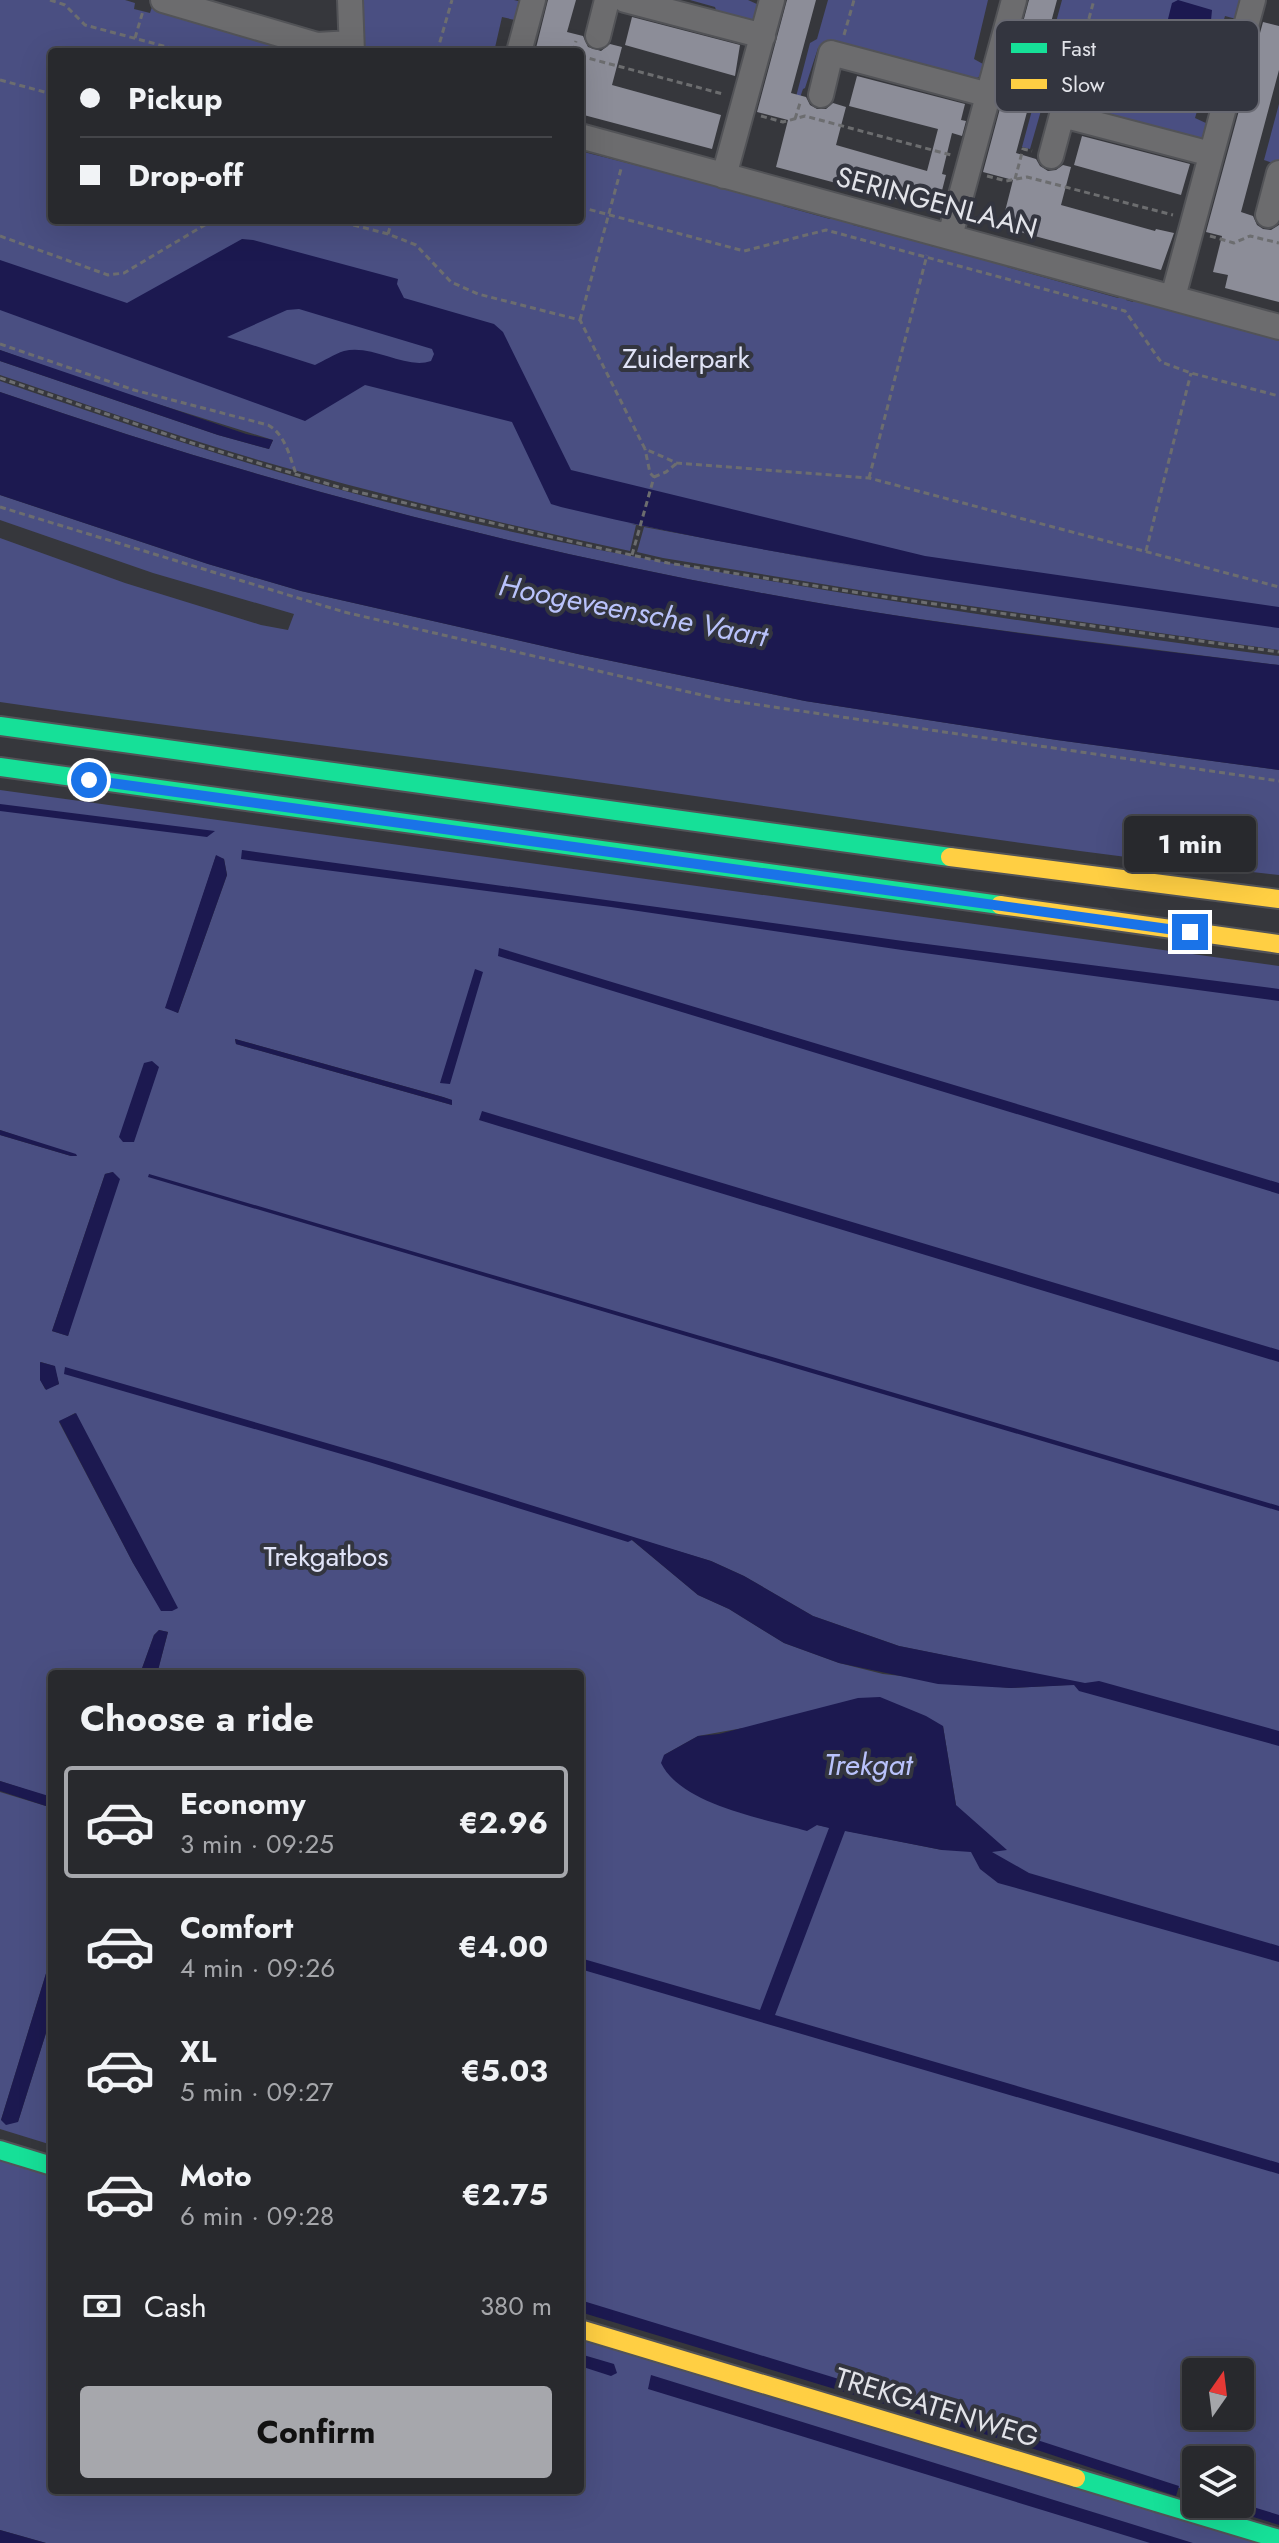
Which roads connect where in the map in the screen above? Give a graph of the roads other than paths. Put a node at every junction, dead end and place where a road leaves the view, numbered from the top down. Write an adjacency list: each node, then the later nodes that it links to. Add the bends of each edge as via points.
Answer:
1 (163, 0): 13 (street, via 317,45)
2 (350, 0): 13 (street)
3 (533, 0): 14 (street)
4 (607, 0): 11 (street)
5 (625, 0): 12 (street)
6 (772, 0): 12 (street)
7 (1014, 0): 9 (street)
8 (1253, 0): 10 (street)
9 (1009, 20)
10 (1248, 20)
11 (598, 36)
12 (763, 36): 23 (street)
13 (352, 47)
14 (520, 48)
15 (995, 72): 17 (street)
16 (821, 95): 17 (street, via 831,53)
17 (989, 95): 25 (street)
18 (1222, 112): 20 (street)
19 (584, 137): 23 (street, SERINGENLAAN)
20 (1211, 154): 21 (street, via 1062,115); 26 (street)
21 (1051, 156)
22 (1279, 173): 24 (street)
23 (724, 176): 25 (street, SERINGENLAAN)
24 (1268, 215)
25 (942, 234): 26 (street, SERINGENLAAN)
26 (1173, 297): 27 (street, SERINGENLAAN)
27 (1279, 327)
28 (0, 726): 30 (main road)
29 (0, 767): 31 (main road)
30 (1279, 899)
31 (1279, 944)
32 (0, 2150): 33 (main road)
33 (48, 2165)
34 (584, 2330): 35 (main road, TREKGATENWEG)
35 (1279, 2539)

